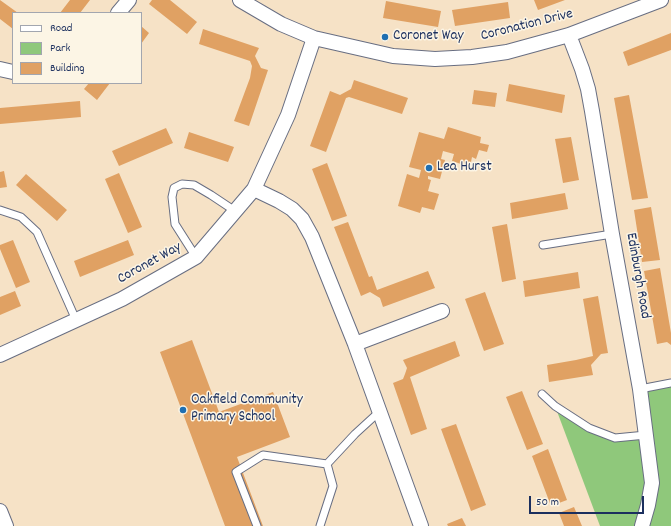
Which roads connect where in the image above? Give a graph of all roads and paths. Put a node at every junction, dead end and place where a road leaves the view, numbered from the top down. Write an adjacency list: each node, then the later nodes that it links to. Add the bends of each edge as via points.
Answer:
1 (129, 0): 4 (street)
2 (240, 0): 6 (street, Coronation Drive, via 281,24)
3 (661, 0): 5 (street, Coronation Drive)
4 (119, 12)
5 (569, 35): 6 (street, Coronation Drive, via 507,52 435,59 393,56); 12 (street, Edinburgh Road, via 588,89)
6 (314, 38): 9 (street, Coronet Way, via 288,115)
7 (0, 69): 8 (street)
8 (12, 72)
9 (254, 189): 11 (street, Coronet Way); 17 (street, via 292,209 302,219 312,237)
10 (0, 210): 16 (lane, via 21,217 37,232)
11 (235, 211): 14 (street, Coronet Way); 14 (lane, via 194,185 182,184 174,188 172,197 175,224)
12 (612, 234): 13 (lane); 20 (street, Edinburgh Road)
13 (543, 245)
14 (196, 257): 16 (street, Coronet Way, via 122,299)
15 (442, 311): 17 (street)
16 (76, 320): 18 (street, Coronet Way)
17 (355, 344): 22 (street)
18 (0, 355)
19 (671, 383): 20 (lane)
20 (640, 389): 23 (street, Edinburgh Road)
21 (542, 394): 23 (lane, via 555,406 589,428 615,438)
22 (379, 412): 24 (lane); 29 (street)
23 (646, 435): 30 (street, Edinburgh Road, via 652,483)
24 (327, 464): 27 (lane, via 263,455 236,472); 28 (lane, via 333,486)
25 (0, 511): 26 (street)
26 (6, 526)
27 (258, 526)
28 (320, 526)
29 (421, 526)
30 (642, 526)

